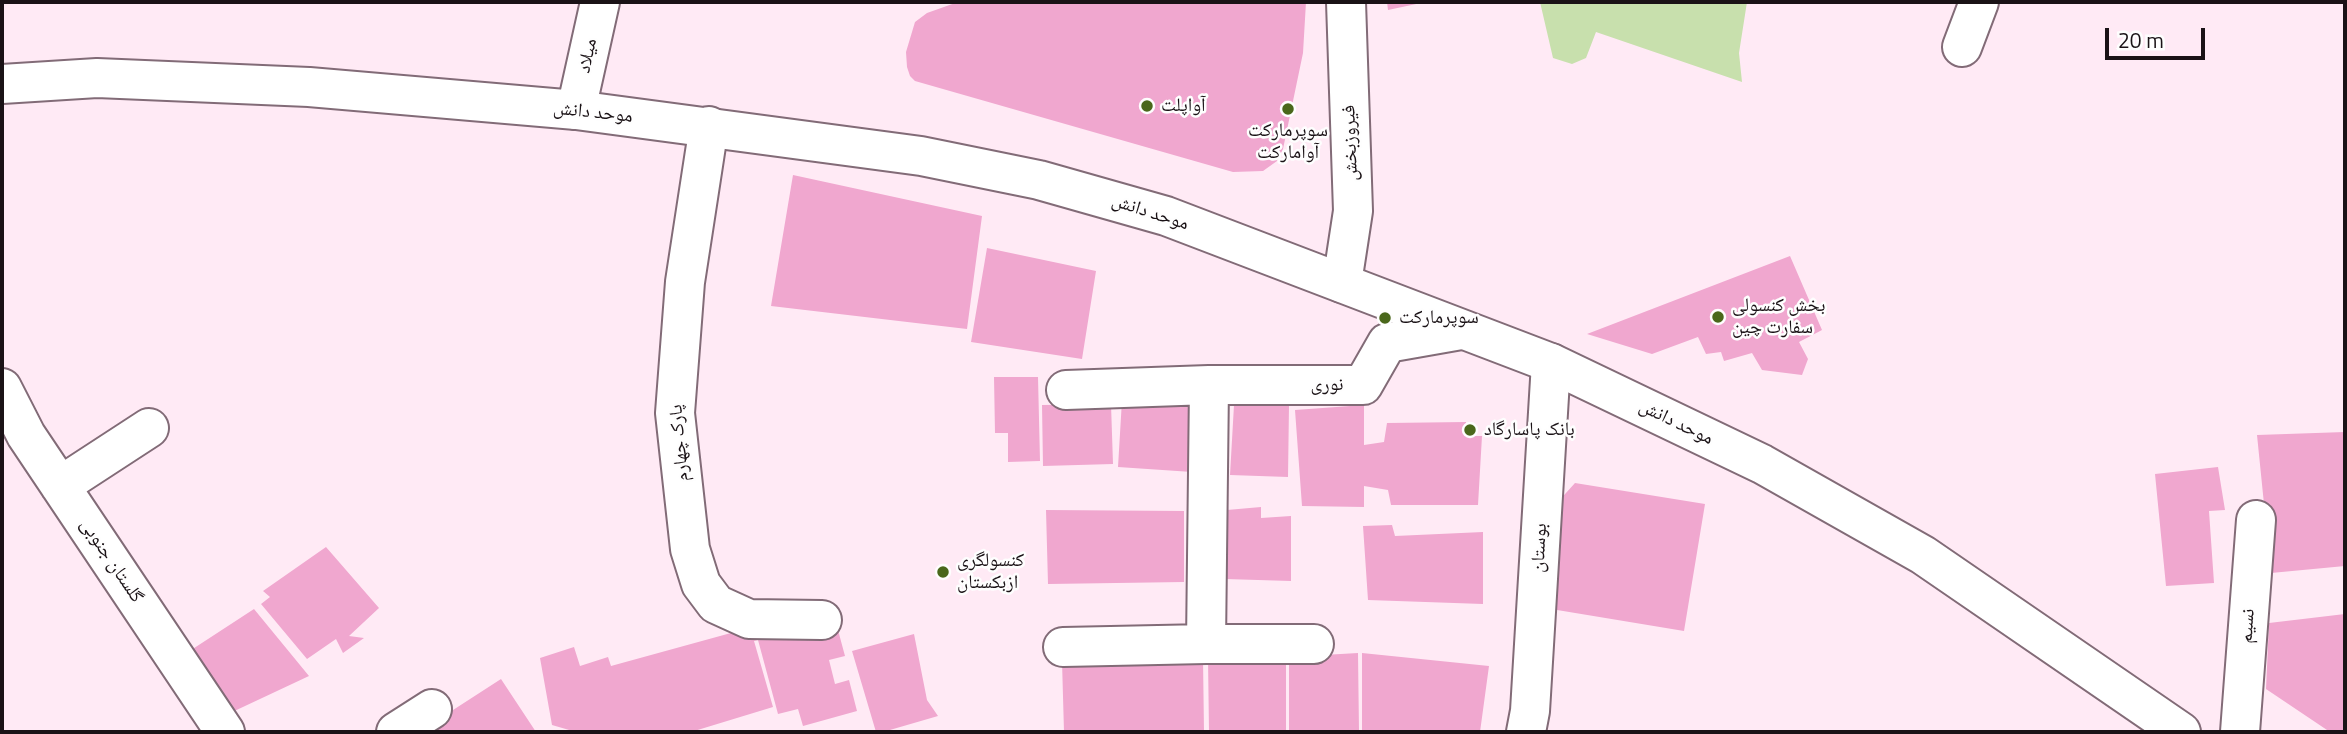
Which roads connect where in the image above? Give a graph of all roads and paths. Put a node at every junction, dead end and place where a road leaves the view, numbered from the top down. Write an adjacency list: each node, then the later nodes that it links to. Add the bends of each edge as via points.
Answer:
1 (600, 2): 6 (street, میلاد)
2 (1346, 2): 8 (street, فیروزبخش, via 1353,211)
3 (1979, 2): 4 (street)
4 (1962, 47)
5 (2, 84): 6 (street, موحد دانش, via 97,78 309,87)
6 (576, 110): 7 (street, موحد دانش)
7 (709, 126): 8 (street, موحد دانش, via 921,156 1039,180 1166,216); 17 (street, پارک چهارم, via 685,282 674,413 690,549 701,584 716,604 748,619)
8 (1342, 283): 9 (street, موحد دانش)
9 (1461, 330): 10 (street, موحد دانش); 11 (street, نوری, via 1387,343 1363,385)
10 (1551, 363): 24 (street, بوستان); 25 (street, موحد دانش, via 1762,464 1923,555)
11 (1209, 385): 13 (street, نوری); 18 (street)
12 (2, 388): 15 (street, گلستان جنوبی)
13 (1066, 390)
14 (149, 428): 15 (street)
15 (60, 486): 22 (street, گلستان جنوبی)
16 (2256, 520): 26 (street, نسیم)
17 (822, 620)
18 (1206, 644): 19 (street); 20 (street)
19 (1314, 644)
20 (1063, 647)
21 (432, 709): 23 (street)
22 (225, 732)
23 (396, 732)
24 (1526, 732)
25 (2181, 732)
26 (2241, 732)

